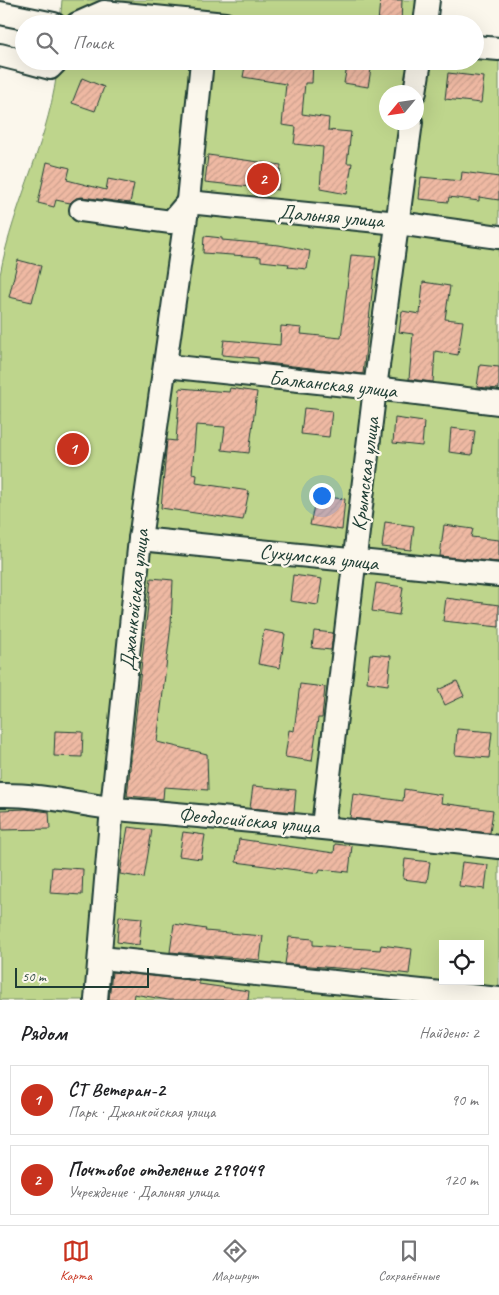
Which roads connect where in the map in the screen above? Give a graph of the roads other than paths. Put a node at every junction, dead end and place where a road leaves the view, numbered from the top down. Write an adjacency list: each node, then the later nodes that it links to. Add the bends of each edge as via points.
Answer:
1 (428, 0): 3 (street)
2 (0, 14): 4 (street)
3 (426, 15)
4 (15, 17)
5 (484, 48): 6 (street)
6 (499, 49)
7 (0, 55): 8 (street)
8 (15, 59)
9 (201, 70): 13 (street, Джанкойская улица)
10 (419, 70): 11 (street)
11 (416, 85)
12 (410, 130): 15 (street, Крымская улица)
13 (188, 202): 14 (street, via 171,222); 15 (street, Дальняя улица); 17 (street, Джанкойская улица)
14 (81, 210)
15 (398, 222): 16 (street, Дальняя улица); 18 (street, Крымская улица)
16 (499, 237)
17 (166, 366): 18 (street, Балканская улица); 20 (street, Джанкойская улица)
18 (375, 388): 19 (street, Балканская улица); 21 (street, Крымская улица)
19 (499, 403)
20 (140, 539): 21 (street, Сухумская улица); 24 (street, Джанкойская улица)
21 (354, 560): 22 (street, Сухумская улица); 25 (street, Крымская улица)
22 (499, 575)
23 (0, 795): 24 (street, Феодосийская улица, via 24,794)
24 (112, 808): 25 (street, Феодосийская улица); 27 (street, Джанкойская улица)
25 (323, 826): 26 (street, Феодосийская улица)
26 (499, 848)
27 (101, 958): 28 (street); 29 (street, Джанкойская улица)
28 (499, 999)
29 (96, 1000)

